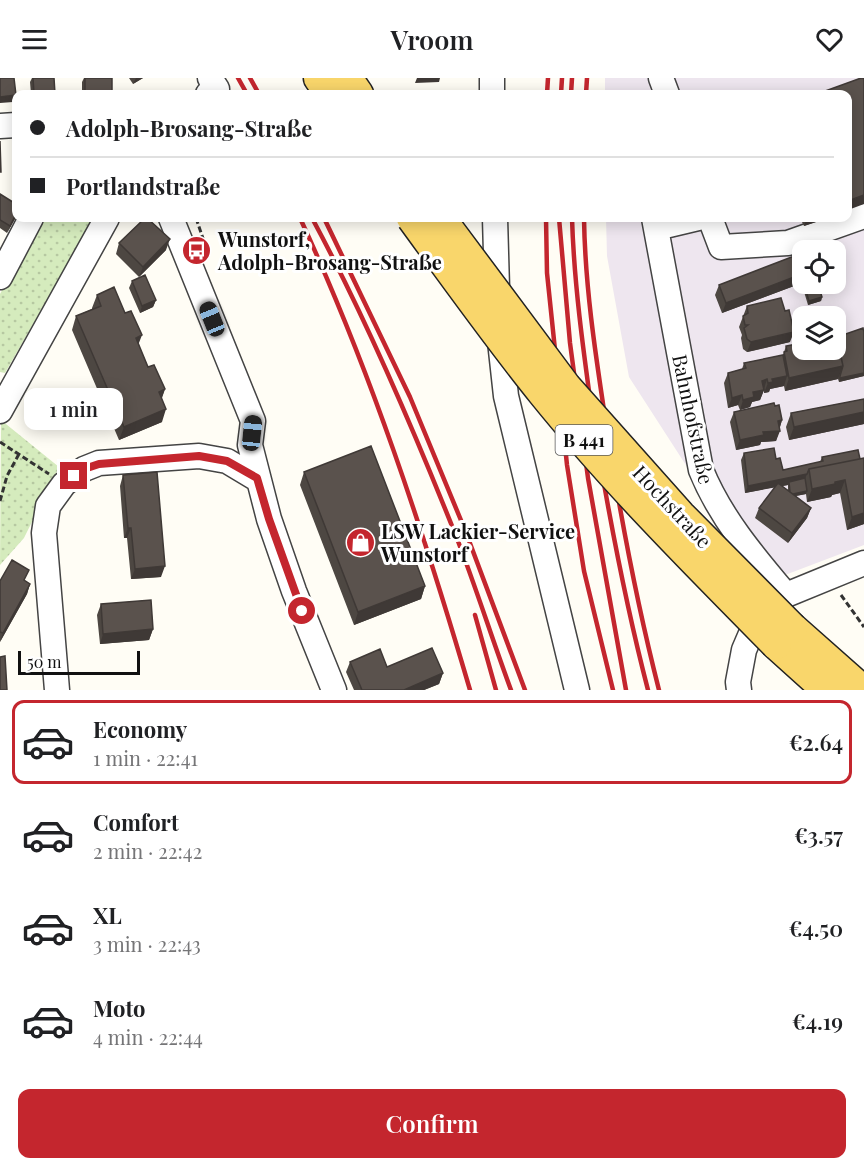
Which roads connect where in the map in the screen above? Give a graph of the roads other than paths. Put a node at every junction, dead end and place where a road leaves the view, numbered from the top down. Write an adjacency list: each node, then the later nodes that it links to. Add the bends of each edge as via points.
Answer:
1 (210, 78): 2 (street)
2 (215, 90)
3 (29, 222): 12 (street)
4 (105, 222): 13 (street)
5 (173, 222): 15 (street, via 253,421 250,445)
6 (415, 222): 18 (main road, Hochstraße / B 441, bridge, via 545,395 657,523 712,581)
7 (443, 222): 18 (main road, Hochstraße / B 441, bridge, via 566,387)
8 (495, 222): 21 (street, via 498,323 506,396)
9 (712, 222): 10 (street, via 721,246 788,243)
10 (847, 222)
11 (655, 223): 17 (street, Bahnhofstraße, via 701,470 728,522)
12 (0, 277)
13 (7, 383): 14 (street)
14 (0, 411)
15 (257, 478): 19 (street, via 227,461 199,456 99,464 84,469 64,484 48,506 44,532); 20 (street, via 294,591)
16 (864, 562): 17 (street)
17 (786, 595): 22 (street, via 753,629 744,650)
18 (784, 636): 23 (main road, Hochstraße / B 441); 24 (main road, Hochstraße / B 441)
19 (57, 690)
20 (334, 690)
21 (576, 690)
22 (739, 690)
23 (827, 690)
24 (861, 690)

